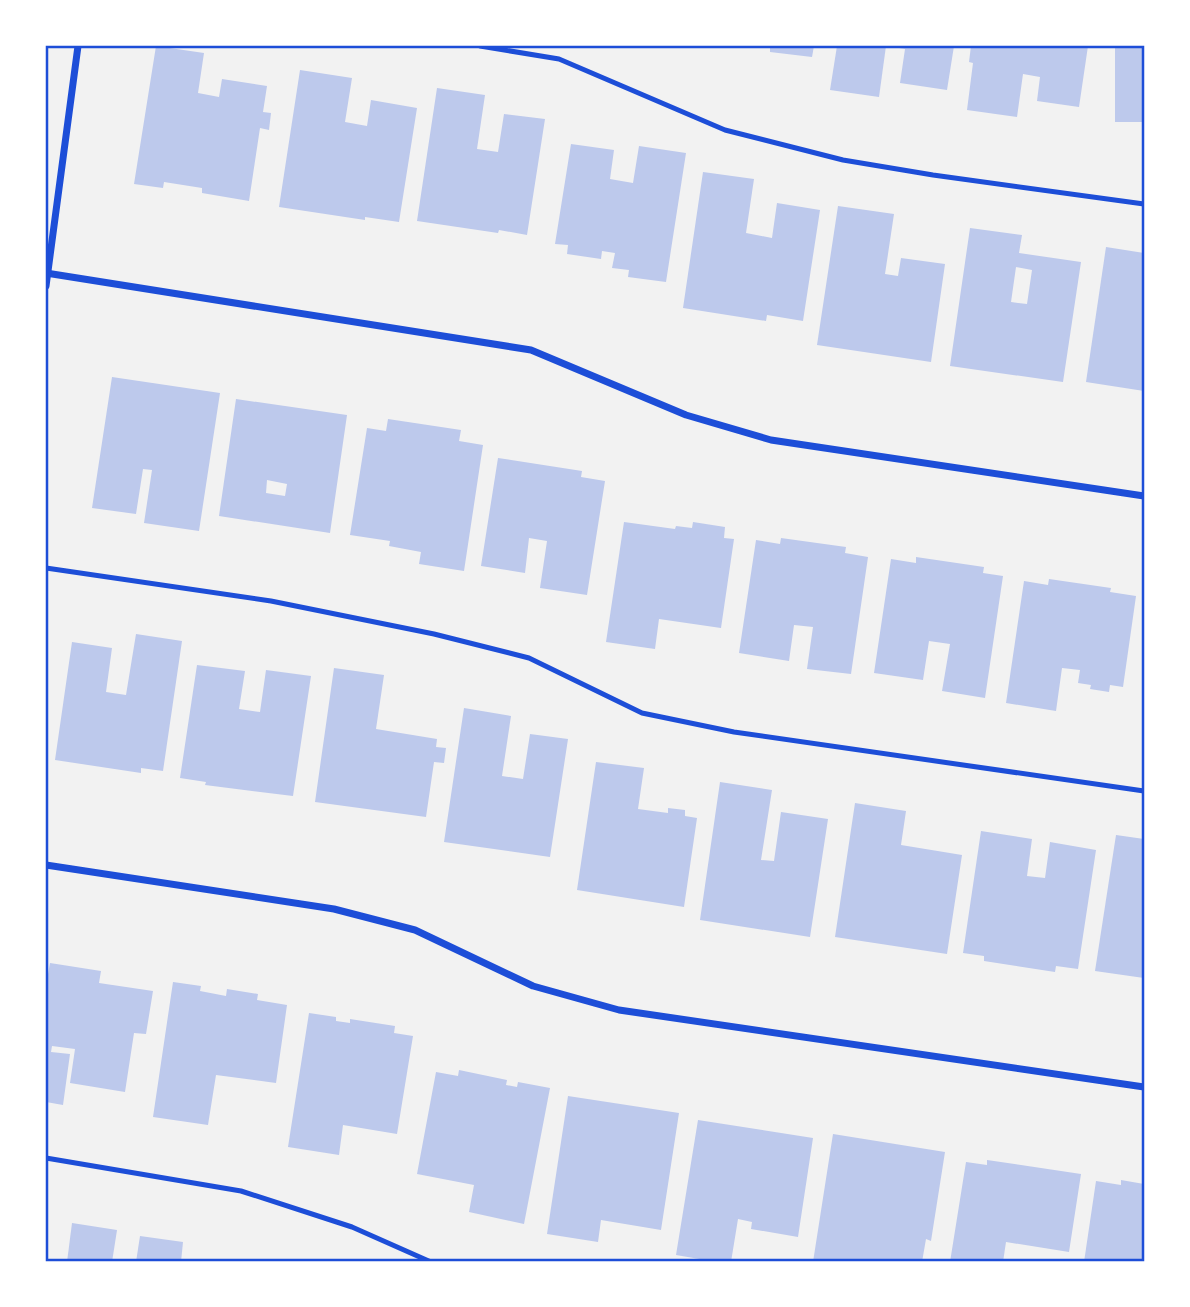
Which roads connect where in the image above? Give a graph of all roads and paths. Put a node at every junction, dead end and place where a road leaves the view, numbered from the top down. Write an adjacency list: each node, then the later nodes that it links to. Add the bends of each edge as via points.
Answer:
1 (78, 46): 4 (street)
2 (480, 46): 3 (lane, via 559,59 725,130 843,160)
3 (1144, 204)
4 (46, 273): 5 (street); 6 (street, via 531,350 686,415 771,440)
5 (46, 286)
6 (1144, 496)
7 (46, 568): 8 (lane, via 271,601 434,634 529,658 642,713 721,729)
8 (1144, 791)
9 (46, 865): 10 (street, via 334,909 415,930 533,986 619,1010)
10 (1144, 1087)
11 (46, 1158): 12 (lane, via 241,1191 352,1227)
12 (431, 1262)

